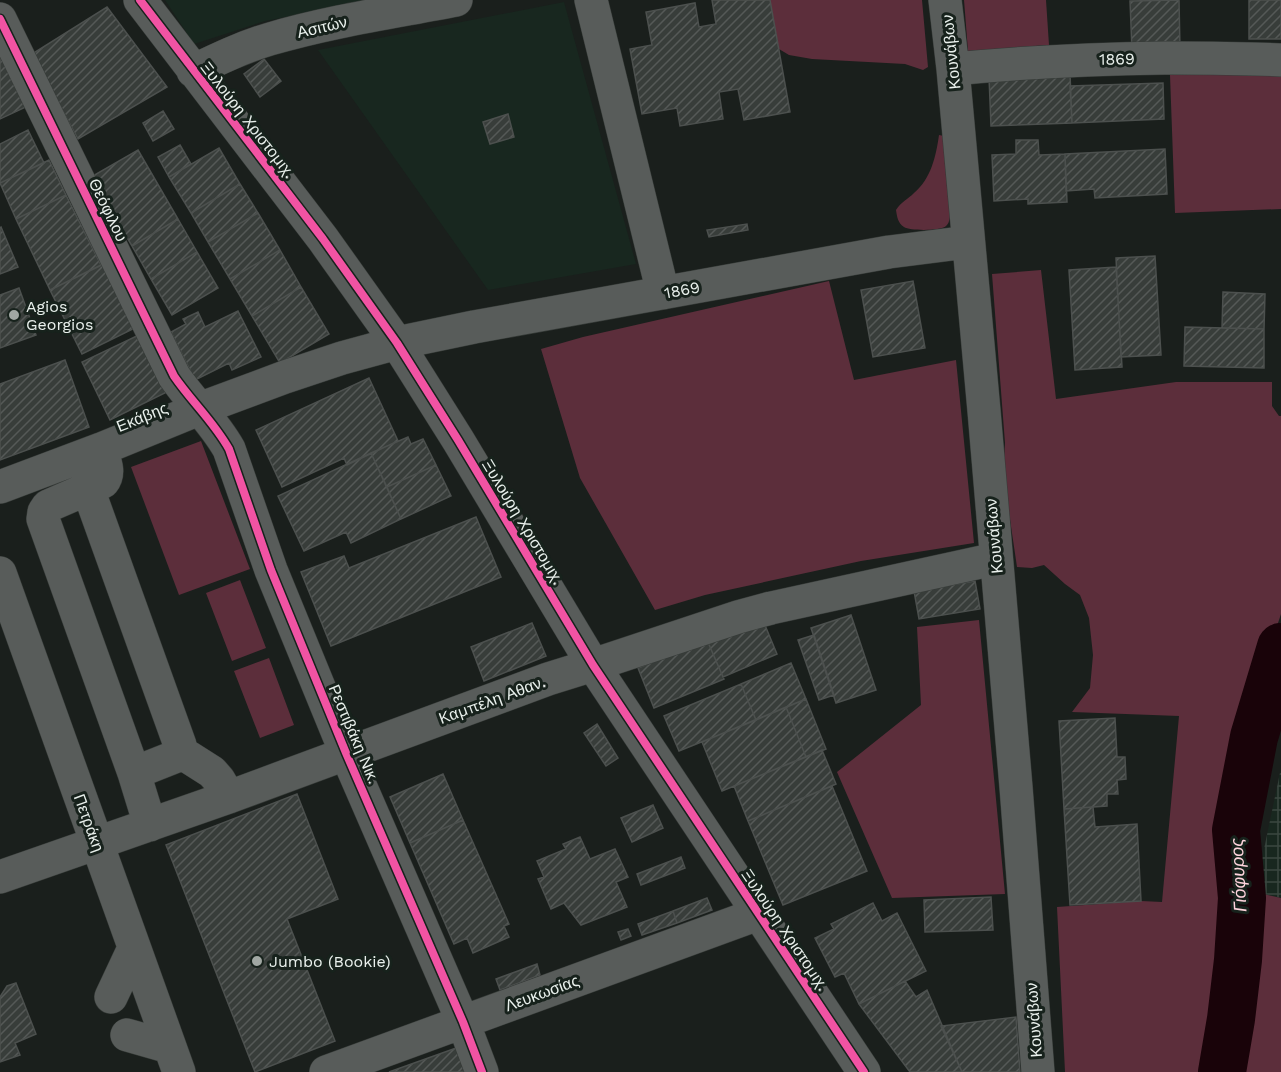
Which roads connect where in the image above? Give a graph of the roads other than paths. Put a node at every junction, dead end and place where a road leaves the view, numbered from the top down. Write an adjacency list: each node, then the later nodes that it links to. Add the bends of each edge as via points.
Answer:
1 (140, 0): 8 (street, Ξυλούρη Χριστομιχ.)
2 (456, 0): 8 (street, Ασιτών, via 281,37)
3 (591, 0): 10 (street)
4 (945, 0): 7 (street, Κουνάβων)
5 (0, 19): 12 (street, Θεόφιλου, via 174,376)
6 (1281, 60): 7 (street, 1869, via 1125,59 1018,62)
7 (953, 69): 9 (street, Κουνάβων)
8 (193, 71): 11 (street, Ξυλούρη Χριστομιχ., via 323,239)
9 (968, 242): 10 (street, 1869, via 889,252); 16 (street, Κουνάβων)
10 (663, 293): 11 (street, 1869)
11 (397, 343): 12 (street, Εκάβης, via 320,365); 18 (street, Ξυλούρη Χριστομιχ.)
12 (199, 409): 13 (street, Εκάβης); 20 (street, Ρεστιβάκη Νικ., via 229,449 271,570)
13 (101, 449): 14 (street, Εκάβης); 15 (street, via 108,474 103,482)
14 (0, 487)
15 (88, 489): 19 (street, via 180,745); 21 (street, via 48,506 43,519)
16 (995, 559): 18 (street, Καμπέλη Αθαν., via 771,608); 35 (street, Κουνάβων)
17 (0, 573): 24 (street, Πετράκη)
18 (593, 665): 20 (street, Καμπέλη Αθαν.); 26 (street, Ξυλούρη Χριστομιχ.)
19 (179, 752): 21 (street); 22 (street, via 212,772)
20 (346, 753): 22 (street, Καμπέλη Αθαν.); 29 (street, Ρεστιβάκη Νικ.)
21 (134, 773): 23 (street)
22 (229, 797): 23 (street, Καμπέλη Αθαν.)
23 (150, 825): 24 (street, Καμπέλη Αθαν.)
24 (95, 843): 25 (street, Καμπέλη Αθαν.); 27 (street, Πετράκη)
25 (0, 877)
26 (758, 914): 29 (street, Λευκωσίας); 34 (street, Ξυλούρη Χριστομιχ.)
27 (134, 948): 28 (street); 31 (street, Πετράκη)
28 (111, 997)
29 (463, 1022): 32 (street, Λευκωσίας); 33 (street, Ρεστιβάκη Νικ.)
30 (127, 1035): 31 (street)
31 (174, 1059)
32 (326, 1072)
33 (482, 1072)
34 (864, 1072)
35 (1038, 1072)

